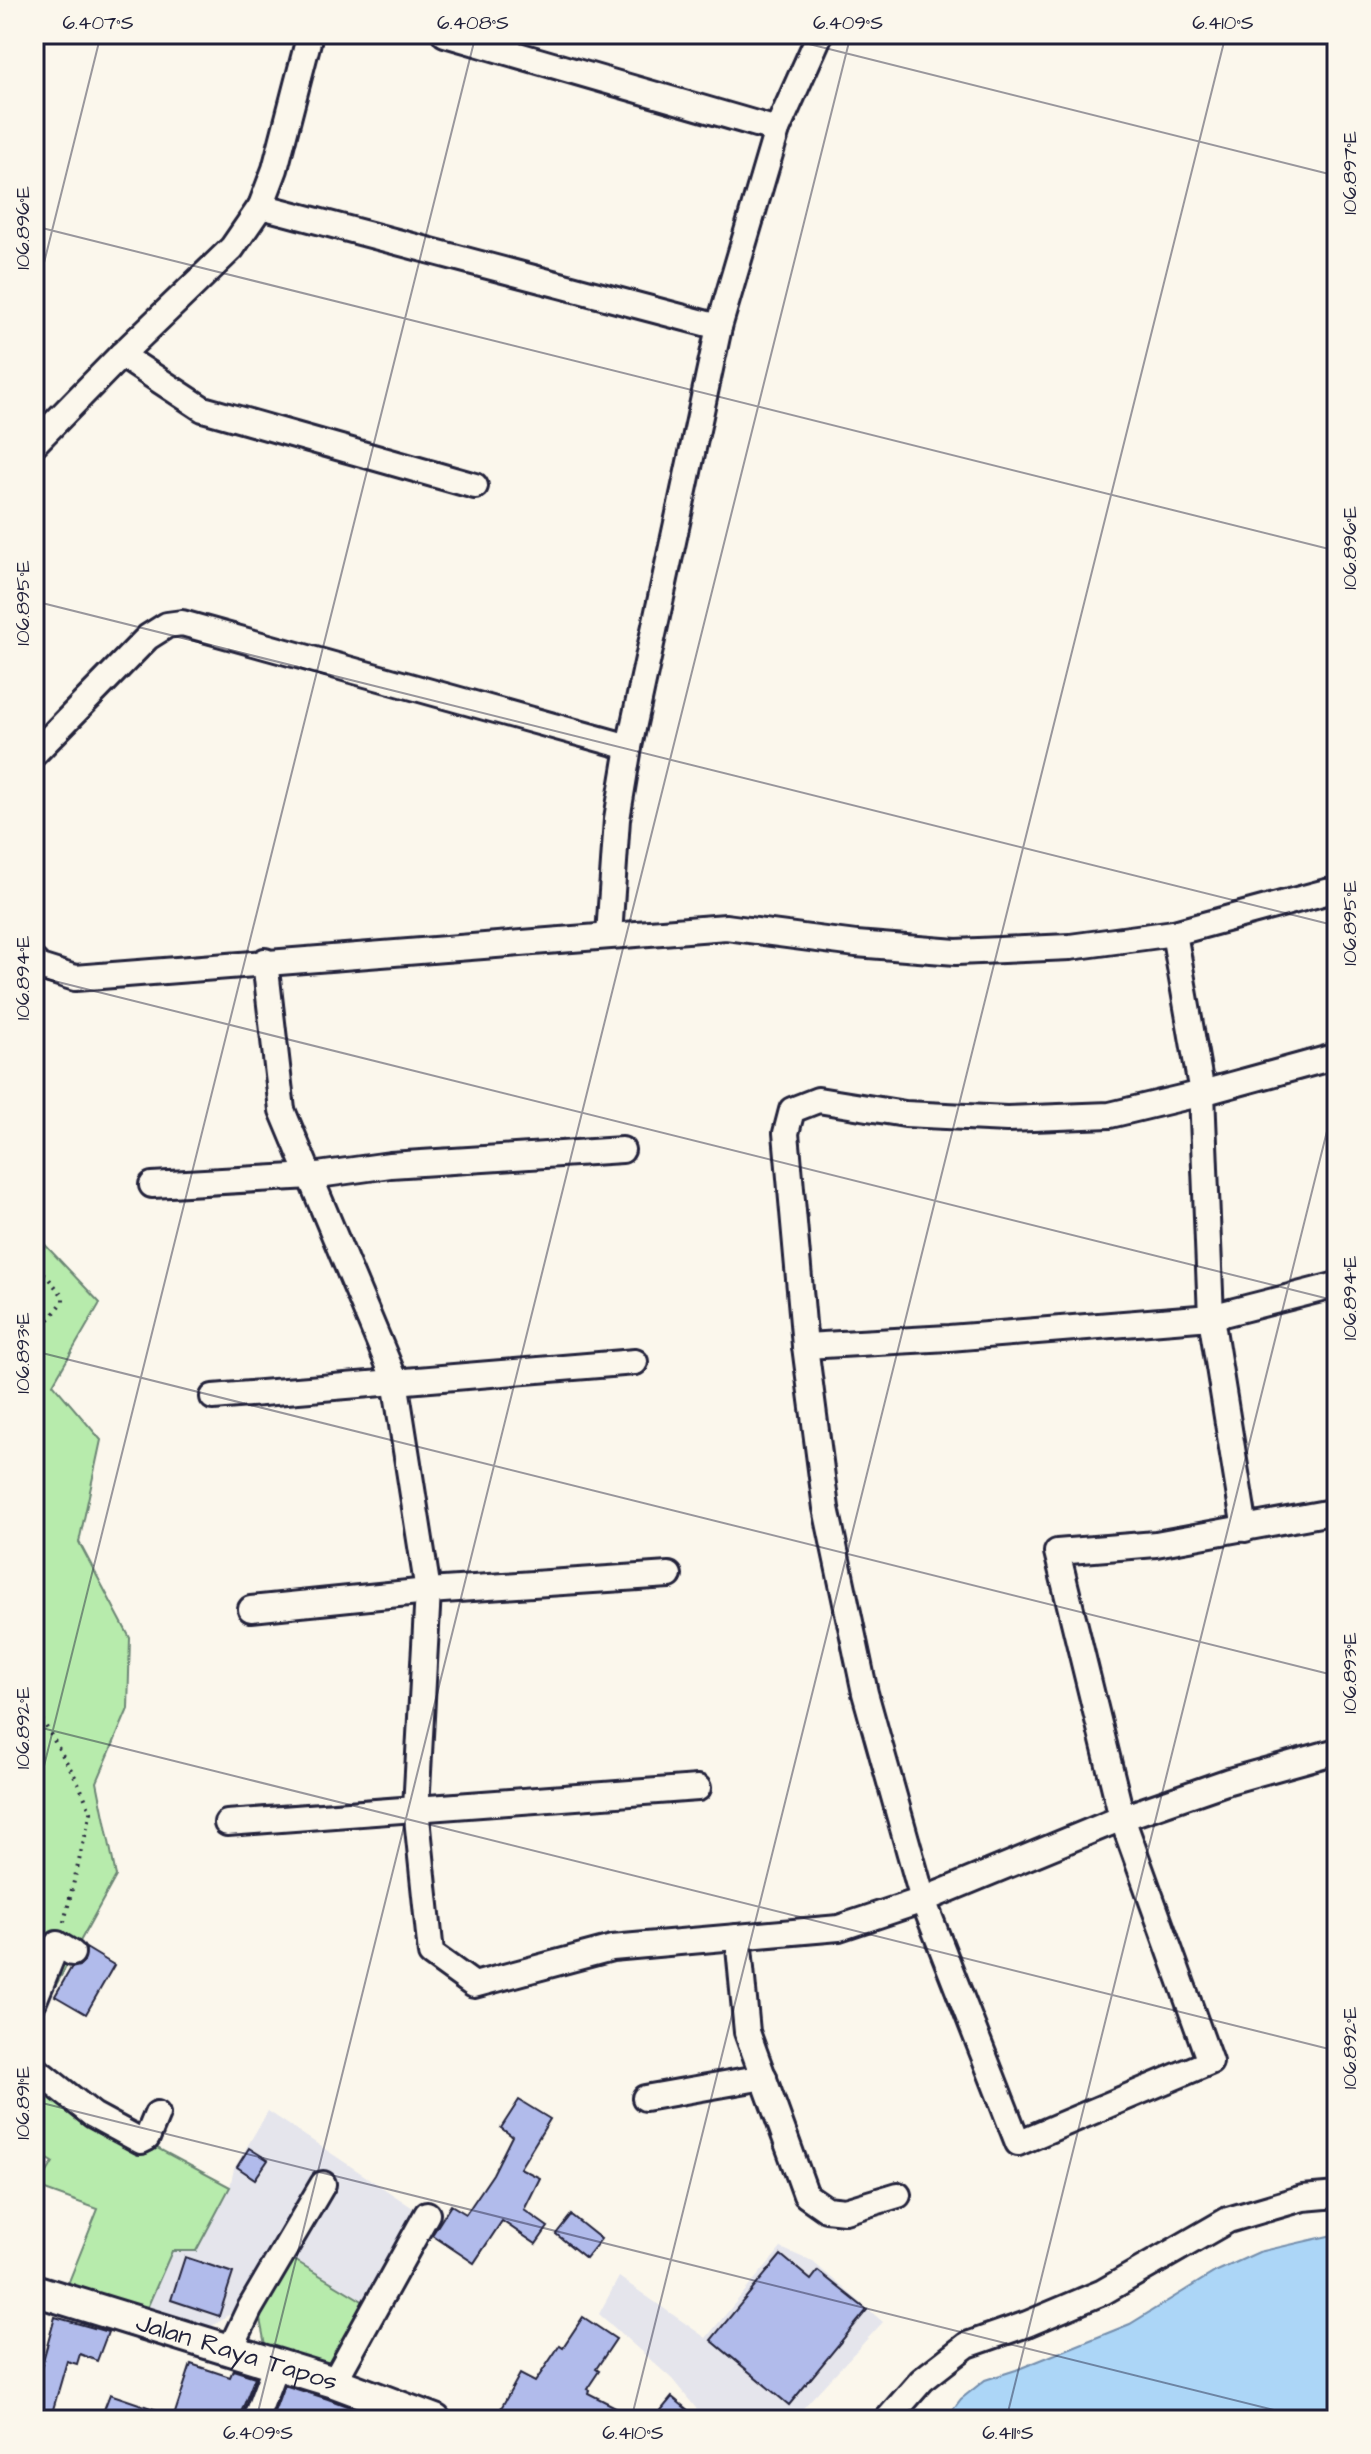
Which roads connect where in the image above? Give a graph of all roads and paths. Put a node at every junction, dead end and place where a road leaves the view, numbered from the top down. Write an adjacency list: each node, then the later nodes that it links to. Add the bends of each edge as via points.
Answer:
1 (310, 34): 5 (street)
2 (445, 34): 4 (street)
3 (820, 34): 4 (street)
4 (777, 130): 6 (street)
5 (261, 206): 6 (street); 7 (street, via 232,248)
6 (719, 327): 10 (street)
7 (121, 355): 8 (street); 9 (street, via 203,409)
8 (34, 444)
9 (475, 486)
10 (629, 747): 11 (street, via 182,623 148,637); 14 (street, via 617,819)
11 (34, 754)
12 (1337, 891): 13 (street)
13 (1174, 933): 14 (street, via 1070,947 956,952 726,927); 18 (street)
14 (609, 935): 16 (street)
15 (34, 961): 16 (street, via 75,978)
16 (265, 961): 20 (street, via 282,1110)
17 (1337, 1056): 18 (street)
18 (1202, 1093): 24 (street); 26 (street, via 1110,1115 1007,1119 905,1114 818,1100 792,1110 786,1133)
19 (622, 1150): 20 (street, via 390,1165)
20 (311, 1176): 21 (street); 28 (street)
21 (152, 1185)
22 (34, 1261): 25 (path, via 63,1296)
23 (1337, 1285): 24 (street)
24 (1211, 1317): 26 (street); 31 (street)
25 (41, 1329)
26 (805, 1346): 41 (street, via 826,1508 858,1662)
27 (635, 1362): 28 (street)
28 (395, 1380): 29 (street); 33 (street)
29 (213, 1397)
30 (1337, 1511): 31 (street)
31 (1245, 1529): 39 (street, via 1156,1544 1057,1552)
32 (669, 1575): 33 (street)
33 (428, 1591): 34 (street); 38 (street)
34 (251, 1609)
35 (34, 1706): 43 (path, via 91,1812)
36 (1337, 1752): 39 (street)
37 (698, 1788): 38 (street)
38 (416, 1808): 40 (street); 42 (street, via 431,1954 474,1985 612,1948)
39 (1122, 1818): 41 (street); 41 (street, via 1210,2062 1018,2143)
40 (227, 1823)
41 (923, 1900): 42 (street, via 839,1928)
42 (738, 1937): 46 (street, via 747,2032)
43 (64, 1949): 44 (street)
44 (34, 2001)
45 (34, 2068): 48 (street, via 93,2115 141,2141)
46 (764, 2077): 47 (street); 50 (street, via 806,2195 826,2209 845,2211)
47 (645, 2098)
48 (157, 2114)
49 (323, 2184): 54 (street)
50 (898, 2195)
51 (1337, 2195): 59 (street, via 1303,2198 1228,2220 1103,2292 967,2345 922,2380)
52 (427, 2214): 56 (street)
53 (34, 2290): 54 (main road, Jalan Raya Tapos)
54 (230, 2350): 55 (main road, Jalan Raya Tapos)
55 (276, 2364): 56 (main road, Jalan Raya Tapos); 57 (street)
56 (334, 2382): 58 (main road, Jalan Raya Tapos)
57 (255, 2420)
58 (435, 2420)
59 (887, 2420)

